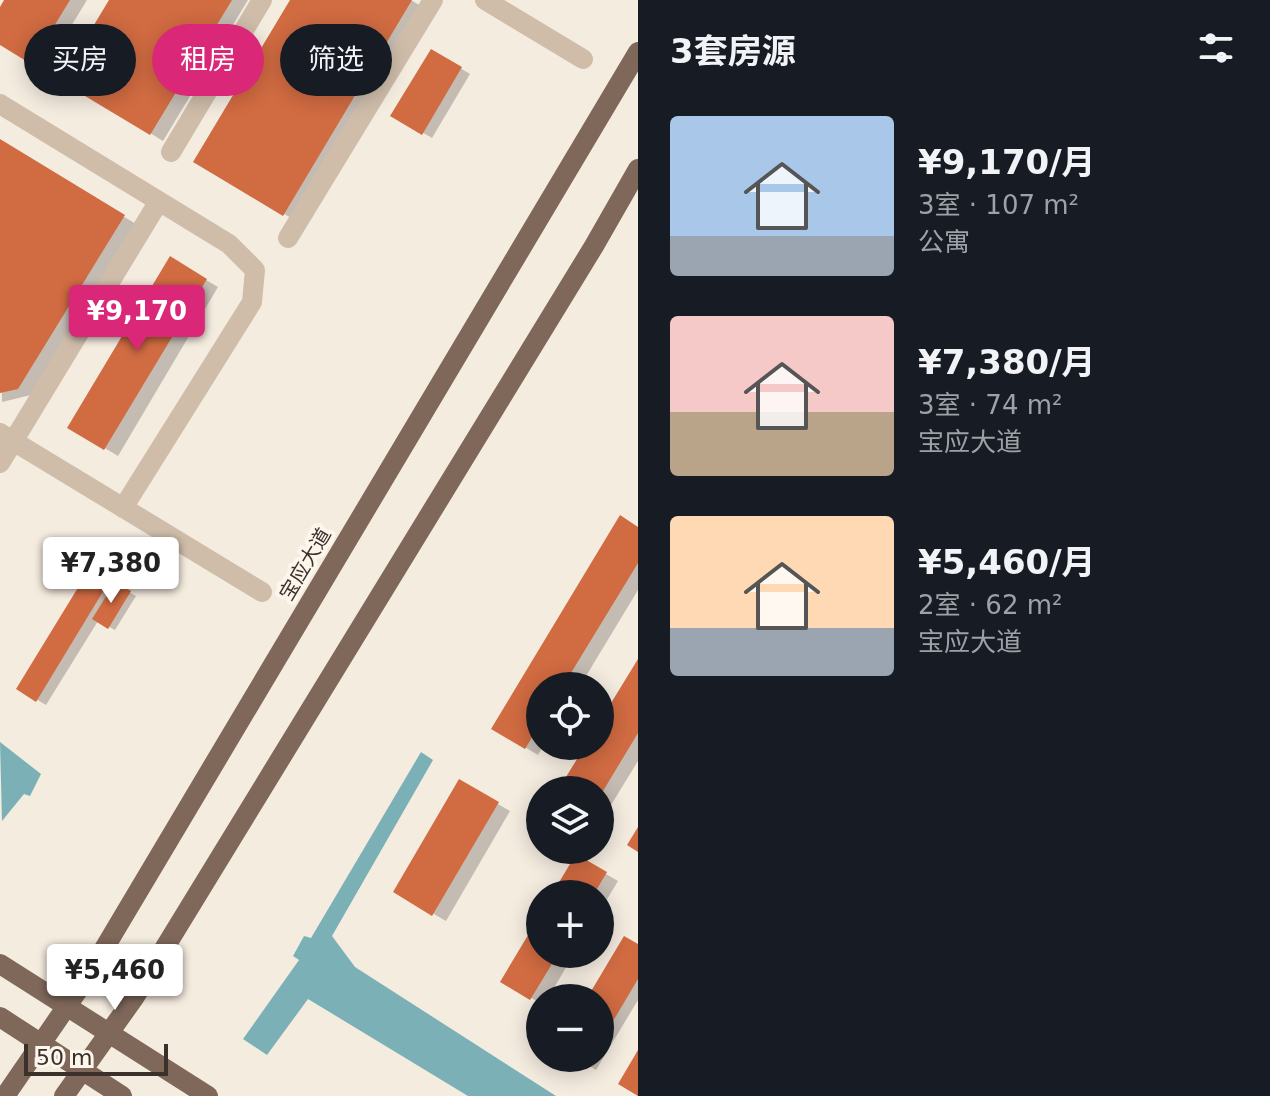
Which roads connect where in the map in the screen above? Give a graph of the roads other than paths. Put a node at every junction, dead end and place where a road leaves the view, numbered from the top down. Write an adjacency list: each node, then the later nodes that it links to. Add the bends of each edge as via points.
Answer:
1 (262, 0): 7 (lane)
2 (433, 0): 10 (lane)
3 (485, 0): 5 (lane)
4 (638, 52): 16 (main road, 宝应大道, via 97,960)
5 (583, 59)
6 (0, 104): 9 (lane)
7 (171, 152)
8 (638, 169): 18 (main road)
9 (159, 201): 11 (lane); 13 (lane, via 229,244 255,270 252,302)
10 (288, 238)
11 (7, 437): 12 (lane); 13 (lane)
12 (0, 463)
13 (123, 508): 14 (lane)
14 (262, 592)
15 (0, 964): 16 (main road)
16 (65, 1005): 18 (main road); 19 (main road, 宝应大道)
17 (0, 1017): 19 (main road)
18 (108, 1033): 20 (main road); 24 (main road)
19 (39, 1042): 20 (main road); 21 (main road, 宝应大道)
20 (80, 1069): 22 (main road); 23 (main road)
21 (5, 1096)
22 (64, 1096)
23 (122, 1096)
24 (208, 1096)

